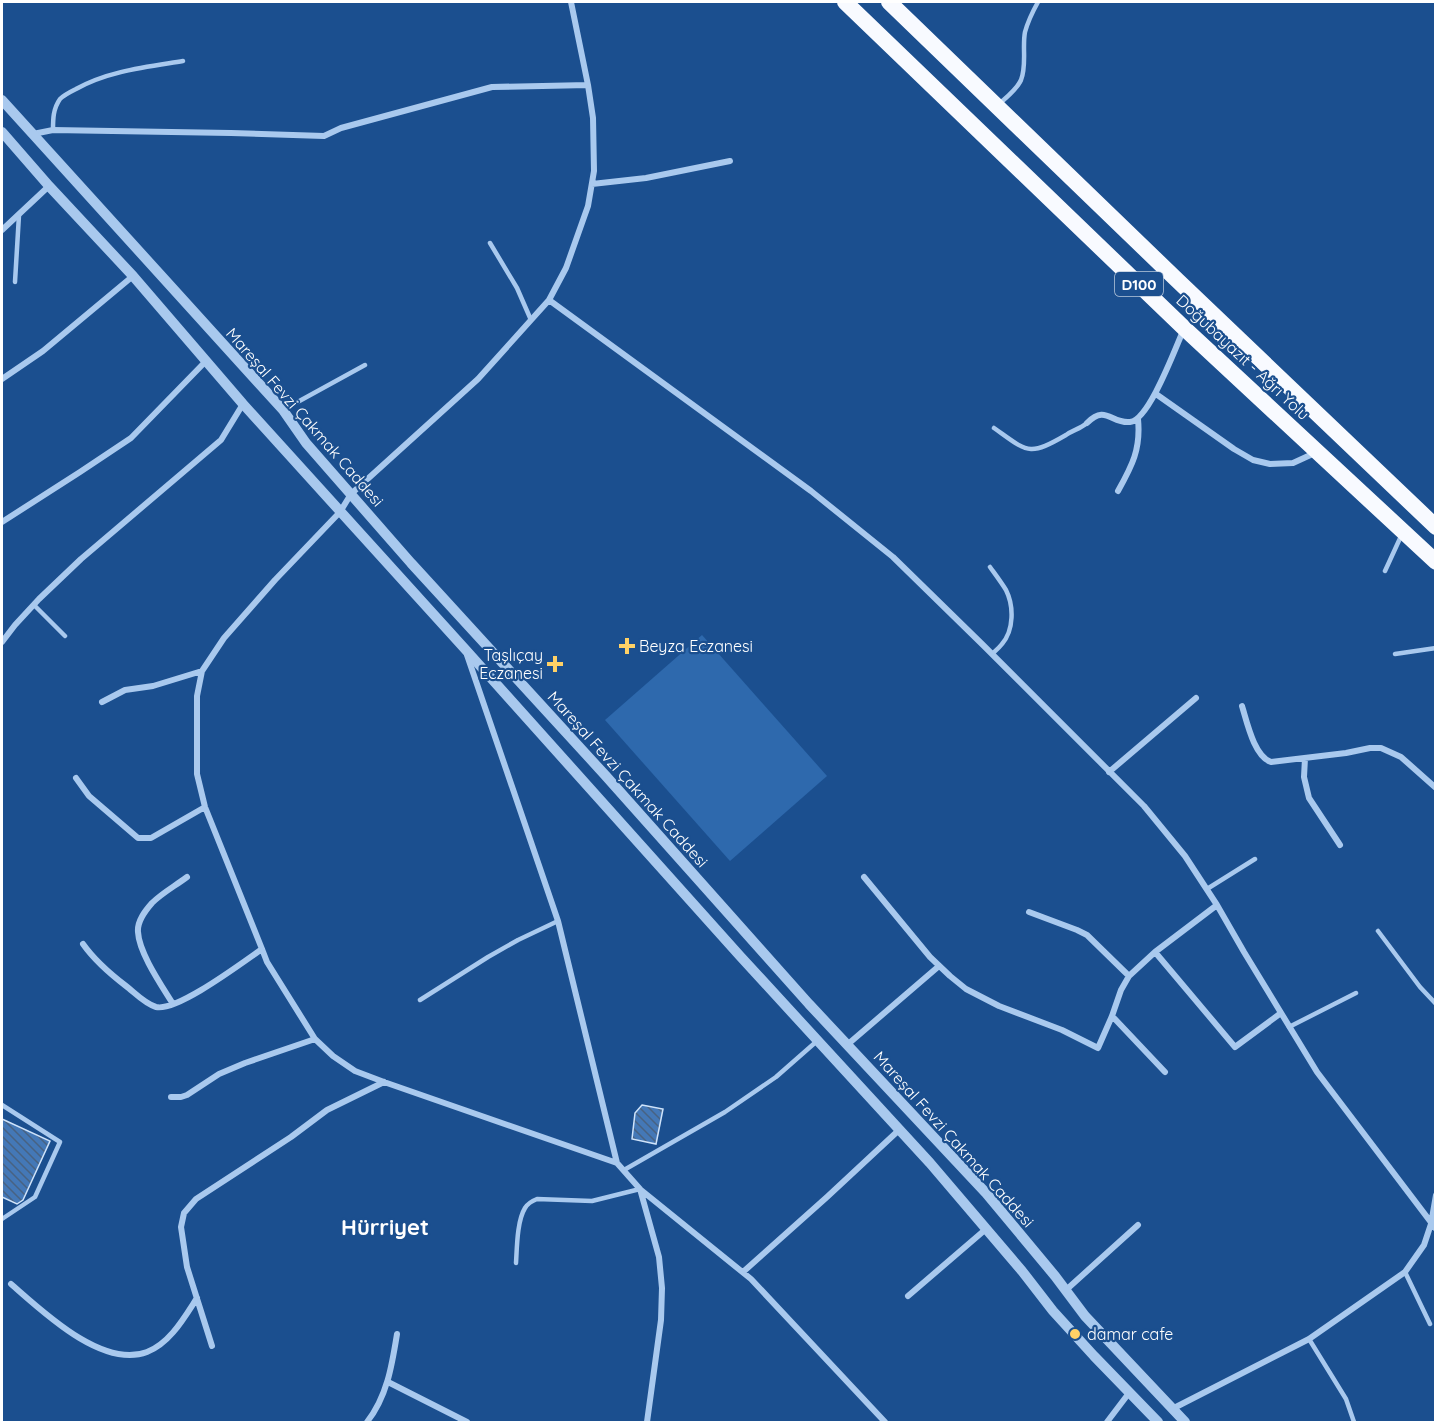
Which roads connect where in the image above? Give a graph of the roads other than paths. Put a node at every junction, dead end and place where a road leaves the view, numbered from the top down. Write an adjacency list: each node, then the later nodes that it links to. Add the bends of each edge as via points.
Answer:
1 (570, 2): 6 (street)
2 (845, 2): 22 (highway, Doğubayazıt - Ağrı Yolu / D100)
3 (1038, 2): 8 (lane, via 1025,33 1021,81)
4 (898, 4): 8 (highway, Doğubayazıt - Ağrı Yolu / D100)
5 (183, 61): 9 (lane, via 127,69 84,85 62,97 53,117)
6 (588, 85): 9 (street, via 492,87 324,136); 13 (street, via 593,118)
7 (2, 100): 11 (street, Mareşal Fevzi Çakmak Caddesi)
8 (997, 105): 37 (highway, Doğubayazıt - Ağrı Yolu / D100)
9 (53, 130): 11 (street)
10 (2, 132): 14 (street, Mareşal Fevzi Çakmak Caddesi)
11 (33, 134): 28 (street, Mareşal Fevzi Çakmak Caddesi)
12 (730, 161): 13 (street)
13 (592, 184): 20 (street, via 566,268)
14 (49, 186): 15 (street); 18 (street, Mareşal Fevzi Çakmak Caddesi)
15 (18, 215): 16 (street); 19 (lane)
16 (2, 230)
17 (490, 243): 21 (lane)
18 (133, 276): 23 (street, Mareşal Fevzi Çakmak Caddesi); 25 (street, via 43,351)
19 (15, 282)
20 (549, 300): 21 (street); 47 (street, via 811,491 893,557)
21 (531, 320): 34 (street, via 478,380)
22 (1184, 328): 26 (street); 32 (highway, Doğubayazıt - Ağrı Yolu / D100)
23 (207, 360): 27 (street, Mareşal Fevzi Çakmak Caddesi); 36 (street, via 131,438)
24 (364, 365): 28 (lane)
25 (2, 378)
26 (1156, 394): 29 (street); 32 (street, via 1253,460 1293,464)
27 (243, 404): 35 (street, Mareşal Fevzi Çakmak Caddesi); 42 (street, via 221,440)
28 (283, 410): 34 (street, Mareşal Fevzi Çakmak Caddesi)
29 (1138, 418): 30 (street, via 1126,423 1098,415); 33 (street, via 1133,464)
30 (1087, 423): 31 (lane, via 1047,446 1029,450)
31 (994, 428)
32 (1317, 451): 38 (highway, Doğubayazıt - Ağrı Yolu / D100)
33 (1118, 491)
34 (351, 494): 35 (street); 81 (street, Mareşal Fevzi Çakmak Caddesi)
35 (340, 512): 46 (street, Mareşal Fevzi Çakmak Caddesi); 49 (street, via 224,638)
36 (2, 522)
37 (1436, 527)
38 (1403, 531): 39 (highway, Doğubayazıt - Ağrı Yolu / D100); 41 (lane)
39 (1436, 562)
40 (990, 567): 47 (lane, via 1006,591 1011,608 1007,636)
41 (1385, 572)
42 (34, 604): 43 (lane); 44 (street)
43 (65, 636)
44 (2, 642)
45 (1436, 648): 48 (lane)
46 (465, 649): 65 (street); 80 (street, Mareşal Fevzi Çakmak Caddesi)
47 (992, 654): 54 (street)
48 (1395, 654)
49 (202, 671): 51 (street, via 125,690); 57 (street, via 197,696 196,751)
50 (1196, 698): 54 (street)
51 (102, 702)
52 (1242, 706): 53 (street, via 1264,760)
53 (1305, 758): 56 (street, via 1381,748 1401,757); 58 (street, via 1309,798)
54 (1109, 772): 62 (street, via 1144,806)
55 (76, 778): 57 (street, via 89,796 138,838 151,838)
56 (1436, 788)
57 (205, 807): 68 (street)
58 (1340, 845)
59 (1255, 859): 62 (lane)
60 (864, 877): 70 (street)
61 (187, 878): 74 (street, via 153,902 144,913 138,933 152,969)
62 (1207, 889): 63 (street)
63 (1217, 905): 69 (street); 76 (street)
64 (1029, 912): 71 (street, via 1087,935)
65 (558, 921): 73 (lane, via 488,957); 87 (street)
66 (1378, 931): 75 (lane)
67 (82, 944): 74 (street, via 100,966 144,1001 156,1007)
68 (262, 949): 74 (street); 79 (street)
69 (1155, 952): 71 (street); 76 (street, via 1235,1047)
70 (939, 966): 77 (street, via 966,989 1098,1048); 81 (street)
71 (1129, 976): 77 (street)
72 (1356, 993): 78 (lane)
73 (420, 1000)
74 (173, 1004)
75 (1436, 1004)
76 (1281, 1014): 78 (street)
77 (1112, 1016): 82 (street)
78 (1289, 1027): 93 (street, via 1317,1072)
79 (315, 1039): 83 (street, via 355,1071); 84 (street, via 244,1062 187,1095)
80 (817, 1041): 86 (street, Mareşal Fevzi Çakmak Caddesi); 88 (lane, via 776,1077 725,1113)
81 (847, 1045): 99 (street, Mareşal Fevzi Çakmak Caddesi, via 986,1193)
82 (1165, 1072)
83 (384, 1082): 87 (street); 101 (street, via 327,1110 196,1199 184,1213 181,1227)
84 (171, 1096)
85 (2, 1105): 91 (lane, via 60,1142 35,1197)
86 (899, 1130): 94 (street, Mareşal Fevzi Çakmak Caddesi); 96 (street)
87 (616, 1163): 88 (street)
88 (624, 1170): 89 (street)
89 (640, 1189): 95 (lane, via 592,1201 530,1202 521,1220); 96 (street); 111 (street, via 659,1257 662,1288)
90 (1436, 1195): 93 (street)
91 (2, 1219)
92 (1138, 1225): 99 (street)
93 (1433, 1227): 97 (street)
94 (986, 1229): 100 (street); 107 (street, Mareşal Fevzi Çakmak Caddesi, via 1053,1311)
95 (516, 1263)
96 (743, 1272): 112 (street)
97 (1405, 1272): 102 (lane); 104 (street)
98 (11, 1284): 101 (street, via 77,1337 117,1354 148,1351 162,1342)
99 (1066, 1290): 108 (street, Mareşal Fevzi Çakmak Caddesi, via 1085,1316)
100 (908, 1296)
101 (197, 1298): 105 (street)
102 (1430, 1324)
103 (397, 1334): 106 (street)
104 (1309, 1339): 108 (street); 116 (lane, via 1346,1399)
105 (212, 1346)
106 (388, 1382): 109 (street); 110 (street)
107 (1129, 1393): 113 (street); 114 (street, Mareşal Fevzi Çakmak Caddesi)
108 (1172, 1408): 115 (street, Mareşal Fevzi Çakmak Caddesi)
109 (367, 1422)
110 (467, 1422)
111 (647, 1422)
112 (885, 1422)
113 (1107, 1422)
114 (1158, 1422)
115 (1185, 1422)
116 (1354, 1422)

